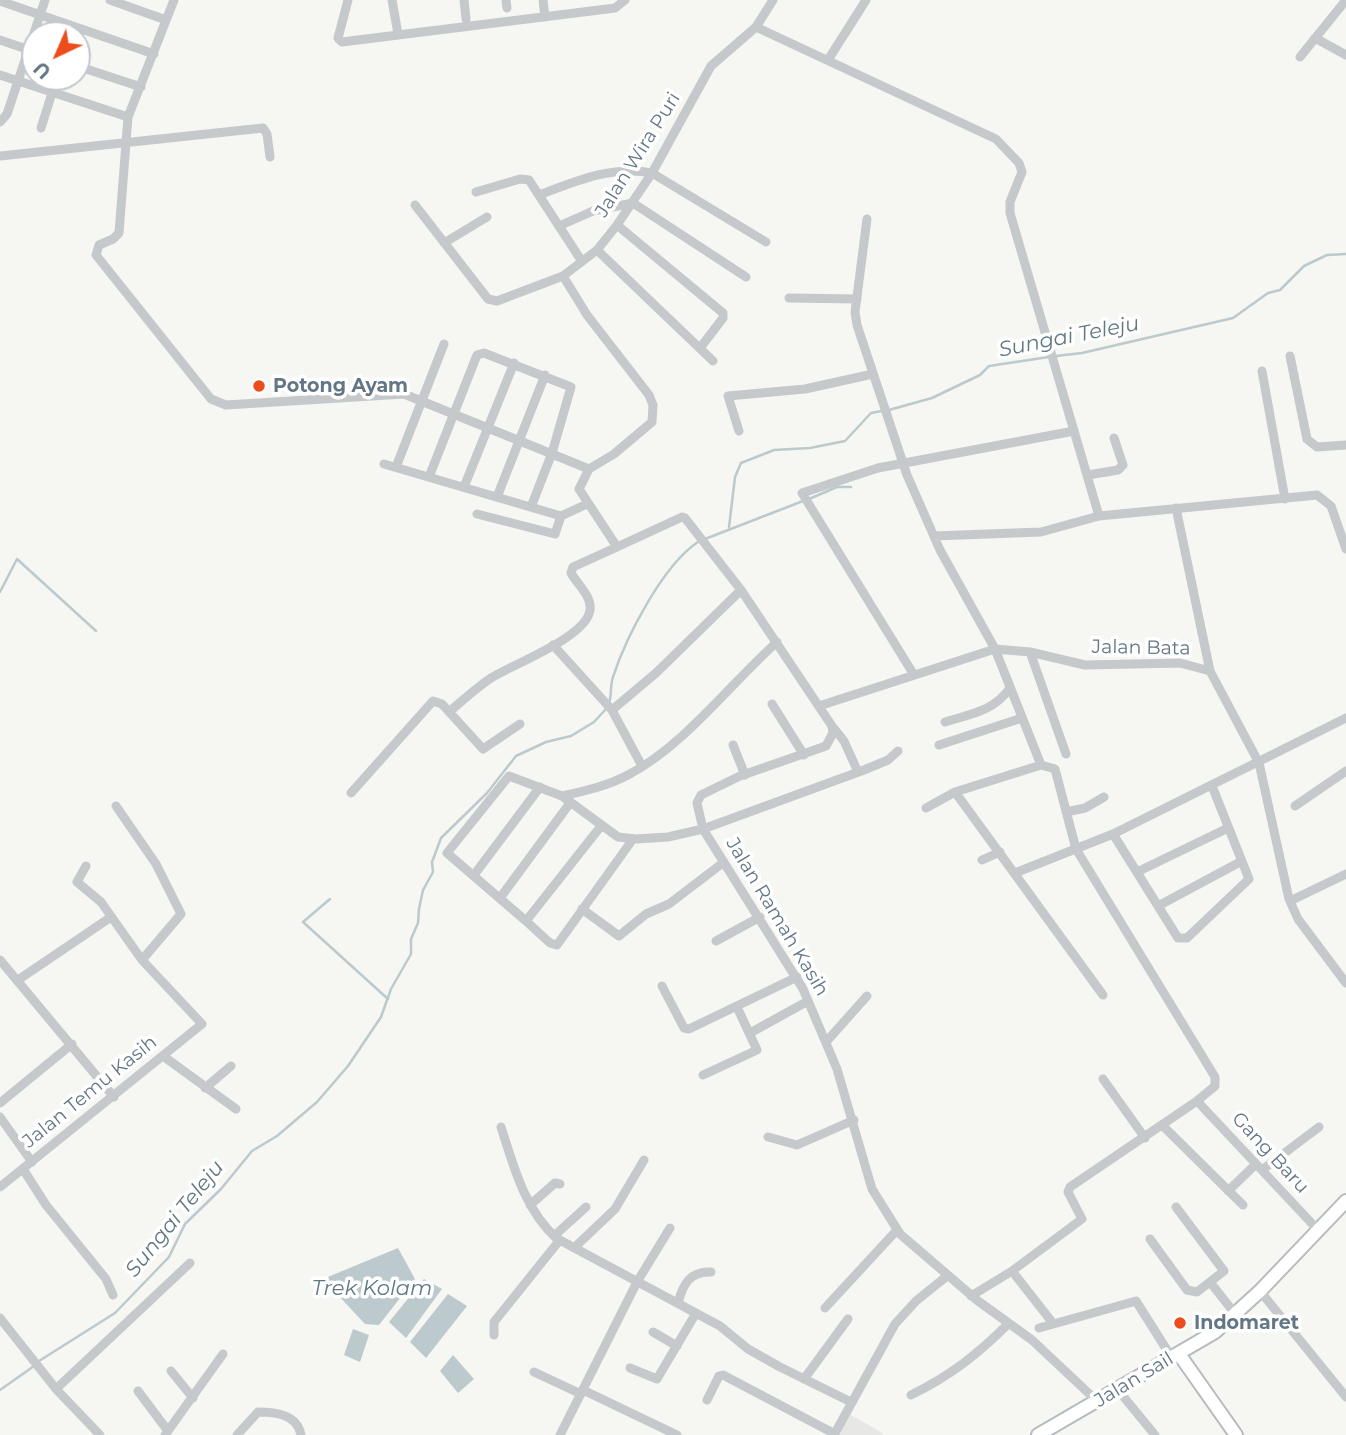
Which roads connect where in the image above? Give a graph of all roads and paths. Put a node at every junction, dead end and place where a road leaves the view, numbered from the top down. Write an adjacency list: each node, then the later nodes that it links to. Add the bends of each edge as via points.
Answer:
1 (45, 0): 14 (street)
2 (110, 0): 16 (street)
3 (174, 0): 16 (street)
4 (348, 0): 20 (street, via 339,41)
5 (392, 0): 20 (street)
6 (464, 0): 17 (street)
7 (543, 0): 15 (street)
8 (625, 0): 15 (street, via 615,8)
9 (773, 0): 19 (street, Jalan Wira Puri)
10 (866, 0): 27 (street)
11 (1346, 0): 13 (street)
12 (0, 1): 14 (street)
13 (1342, 11): 21 (street)
14 (40, 14): 18 (street); 24 (street)
15 (545, 17): 20 (street)
16 (166, 19): 24 (street)
17 (466, 19)
18 (38, 21)
19 (756, 27): 27 (street); 41 (street, Jalan Wira Puri, via 712,66)
20 (398, 34)
21 (1315, 38): 25 (street); 26 (street)
22 (0, 40): 23 (street)
23 (21, 47)
24 (154, 54): 32 (street)
25 (1346, 55)
26 (1300, 57)
27 (828, 60): 70 (street, via 986,133 1019,163 1022,178 1009,207)
28 (91, 71): 32 (street)
29 (21, 72): 31 (street)
30 (0, 75): 31 (street)
31 (17, 81): 33 (street); 34 (street)
32 (141, 87): 35 (street)
33 (52, 93): 35 (street); 37 (street)
34 (3, 113): 36 (street)
35 (128, 117): 38 (street)
36 (0, 122)
37 (41, 128)
38 (126, 141): 39 (street); 40 (street, via 263,128); 66 (street, via 119,233 99,245 96,255 211,399 226,405 404,394)
39 (0, 156)
40 (270, 157)
41 (652, 173): 43 (street, via 631,169 609,172); 44 (street, Jalan Wira Puri); 50 (street)
42 (476, 192): 43 (street, via 520,179 529,180)
43 (539, 195): 49 (street)
44 (634, 203): 48 (street, Jalan Wira Puri); 49 (street, via 593,211); 55 (street)
45 (415, 205): 51 (street)
46 (487, 217): 51 (street)
47 (867, 219): 57 (street)
48 (617, 225): 52 (street, Jalan Wira Puri); 59 (street, via 723,313)
49 (559, 226): 53 (street)
50 (766, 242)
51 (444, 243): 54 (street, via 493,301)
52 (597, 250): 53 (street, Jalan Wira Puri); 59 (street)
53 (580, 260): 54 (street, Jalan Wira Puri)
54 (563, 276): 78 (street, via 653,405 652,422)
55 (746, 276)
56 (789, 298): 57 (street)
57 (857, 299): 64 (street, via 857,325)
58 (444, 344): 66 (street)
59 (700, 348): 61 (street)
60 (1290, 356): 73 (street, via 1307,439 1317,447)
61 (713, 361)
62 (514, 363): 65 (street); 67 (street, via 477,355); 68 (street)
63 (1262, 371): 84 (street)
64 (873, 374): 69 (street, via 805,389 728,396); 76 (street)
65 (545, 375): 72 (street); 74 (street, via 571,387)
66 (423, 402): 67 (street); 77 (street)
67 (454, 414): 68 (street); 80 (street)
68 (488, 427): 72 (street); 81 (street)
69 (739, 431)
70 (1074, 432): 76 (street); 79 (street)
71 (1114, 438): 79 (street, via 1123,465)
72 (519, 440): 74 (street); 83 (street)
73 (1346, 445)
74 (552, 453): 78 (street); 86 (street)
75 (384, 464): 77 (street)
76 (904, 464): 91 (street); 100 (street, via 878,468 802,495)
77 (396, 467): 80 (street)
78 (589, 470): 82 (street)
79 (1088, 475): 90 (street)
80 (429, 477): 81 (street)
81 (464, 487): 83 (street)
82 (579, 489): 85 (street); 88 (street)
83 (497, 497): 86 (street)
84 (1286, 499): 87 (street); 93 (street, via 1323,497 1331,506)
85 (587, 504): 88 (street); 92 (street)
86 (531, 507): 88 (street)
87 (1176, 508): 90 (street); 99 (street)
88 (565, 513): 89 (street, via 555,534)
89 (477, 514)
90 (1099, 516): 91 (street, via 1041,531)
91 (934, 536): 97 (street)
92 (617, 547): 94 (street, via 682,517); 96 (street, via 573,567 571,573 591,608 586,622)
93 (1346, 549)
94 (741, 590): 95 (street); 104 (street, via 656,673)
95 (777, 642): 103 (street); 118 (street)
96 (553, 645): 104 (street); 105 (street, via 490,679)
97 (995, 649): 98 (street, Jalan Bata); 100 (street, Jalan Bata); 101 (street)
98 (1030, 652): 99 (street, Jalan Bata, via 1085,665 1180,663); 114 (street)
99 (1210, 671): 116 (street, Jalan Bata)
100 (914, 675): 103 (street, Jalan Bata)
101 (1010, 688): 106 (street); 108 (street, via 1000,702 986,710)
102 (772, 704): 115 (street)
103 (819, 706): 110 (street)
104 (609, 707): 118 (street)
105 (449, 712): 109 (street, via 482,749); 125 (street, via 433,701)
106 (1023, 718): 112 (street); 117 (street)
107 (1346, 718): 116 (street)
108 (945, 722)
109 (520, 724)
110 (832, 726): 115 (street, Jalan Ramah Kasih, via 826,746); 120 (street)
111 (733, 745): 121 (street)
112 (939, 745)
113 (898, 751): 120 (street)
114 (1066, 754)
115 (804, 755): 121 (street, Jalan Ramah Kasih)
116 (1259, 763): 122 (street); 149 (street, Jalan Bata)
117 (1041, 765): 124 (street); 132 (street, via 1055,769)
118 (642, 766): 126 (street, via 596,789)
119 (1346, 771): 130 (street)
120 (858, 772): 135 (street)
121 (746, 775): 135 (street, Jalan Ramah Kasih, via 701,795)
122 (1212, 786): 134 (street); 136 (street)
123 (540, 787): 126 (street); 147 (street); 147 (street, via 506,777 447,853)
124 (955, 792): 131 (street); 139 (street)
125 (351, 793)
126 (562, 796): 128 (street)
127 (1104, 797): 132 (street)
128 (570, 803): 133 (street); 148 (street)
129 (116, 806): 157 (street, via 156,864 181,914)
130 (1295, 806)
131 (926, 808)
132 (1066, 812): 138 (street)
133 (601, 826): 137 (street, via 618,837); 154 (street)
134 (1228, 828): 142 (street); 144 (street)
135 (703, 829): 137 (street); 141 (street, Jalan Ramah Kasih)
136 (1113, 834): 138 (street); 144 (street)
137 (632, 839): 151 (street)
138 (1076, 849): 145 (street); 175 (street, via 1215,1077 1215,1086)
139 (1000, 852): 140 (street); 145 (street)
140 (982, 860)
141 (724, 862): 151 (street, via 619,936); 153 (street, Jalan Ramah Kasih)
142 (1240, 862): 150 (street); 150 (street, via 1247,884 1187,938 1178,938)
143 (86, 866): 152 (street, via 77,882)
144 (1137, 872): 150 (street)
145 (1015, 873): 162 (street)
146 (1346, 874): 149 (street)
147 (474, 876): 148 (street)
148 (500, 898): 154 (street)
149 (1290, 901): 160 (street, Jalan Bata, via 1298,919)
150 (1158, 906)
151 (582, 909): 154 (street, via 554,946)
152 (111, 917): 157 (street); 159 (street)
153 (760, 917): 155 (street); 158 (street, Jalan Ramah Kasih)
154 (526, 921)
155 (716, 941)
156 (0, 960): 159 (street)
157 (142, 960): 169 (street, Jalan Temu Kasih, via 202,1024)
158 (797, 977): 164 (street, Jalan Ramah Kasih); 165 (street)
159 (18, 980): 168 (street)
160 (1346, 983)
161 (662, 986): 165 (street, via 687,1029)
162 (1103, 995)
163 (867, 996): 167 (street)
164 (808, 1001): 166 (street); 167 (street, Jalan Ramah Kasih)
165 (737, 1007): 166 (street)
166 (750, 1033): 171 (street, via 756,1052)
167 (826, 1042): 179 (street, Jalan Ramah Kasih)
168 (72, 1044): 174 (street); 176 (street)
169 (163, 1056): 173 (street); 174 (street, Jalan Temu Kasih)
170 (231, 1066): 173 (street)
171 (704, 1075)
172 (1103, 1079): 184 (street)
173 (205, 1088): 177 (street)
174 (114, 1097): 186 (street, Jalan Temu Kasih)
175 (1197, 1101): 180 (street); 187 (street, Gang Baru)
176 (0, 1103)
177 (236, 1109)
178 (0, 1117): 186 (street)
179 (853, 1120): 183 (street, via 797,1145); 198 (street, Jalan Ramah Kasih, via 872,1189)
180 (1163, 1126): 184 (street); 191 (street)
181 (501, 1127): 193 (street)
182 (1319, 1127): 187 (street)
183 (768, 1137)
184 (1145, 1138): 204 (street, via 1070,1187 1068,1192 1082,1219)
185 (644, 1160): 202 (street, via 615,1209)
186 (32, 1162): 188 (street, Jalan Temu Kasih)
187 (1259, 1167): 191 (street); 199 (street, Gang Baru)
188 (23, 1169): 190 (street, Jalan Temu Kasih); 210 (street, via 106,1279)
189 (560, 1184): 193 (street, via 555,1183)
190 (0, 1187)
191 (1228, 1191): 194 (street)
192 (1346, 1201): 199 (street, Jalan Sail)
193 (530, 1205): 200 (street)
194 (1243, 1205)
195 (586, 1207): 200 (street)
196 (1177, 1207): 208 (street, via 1224,1271)
197 (670, 1228): 207 (street)
198 (897, 1230): 206 (street, Jalan Ramah Kasih); 213 (street)
199 (1318, 1230): 209 (street, Jalan Sail)
200 (557, 1239): 202 (street); 222 (street, via 494,1322)
201 (1150, 1239): 208 (street, via 1187,1290 1197,1292)
202 (574, 1248): 207 (street)
203 (190, 1263): 230 (street)
204 (1012, 1271): 211 (street); 218 (street)
205 (711, 1272): 212 (street, via 690,1276)
206 (947, 1276): 211 (street, Jalan Ramah Kasih); 238 (street, via 895,1324)
207 (637, 1282): 212 (street); 233 (street)
208 (1210, 1282): 215 (street)
209 (1260, 1291): 215 (street, Jalan Sail); 235 (street)
210 (113, 1295)
211 (971, 1296): 219 (street, Jalan Ramah Kasih)
212 (678, 1303): 214 (street)
213 (825, 1308)
214 (696, 1313): 223 (street); 229 (street)
215 (1236, 1315): 225 (street, Jalan Sail)
216 (0, 1318): 230 (street)
217 (848, 1319): 229 (street)
218 (1052, 1322): 220 (street); 225 (street, via 1136,1301)
219 (1008, 1324): 234 (street, via 973,1359); 239 (street, Jalan Ramah Kasih, via 1032,1340)
220 (1039, 1328)
221 (653, 1332): 223 (street)
222 (494, 1335)
223 (677, 1346): 226 (street, via 657,1379)
224 (223, 1354): 236 (street)
225 (1175, 1356): 231 (street, Jalan Sail); 249 (street)
226 (630, 1368)
227 (171, 1371): 236 (street)
228 (534, 1372): 233 (street)
229 (804, 1380): 238 (street)
230 (56, 1389): 243 (street)
231 (1118, 1390): 239 (street, Jalan Sail); 248 (street)
232 (138, 1391): 240 (street)
233 (582, 1392): 246 (street); 247 (street)
234 (911, 1395)
235 (1346, 1397)
236 (192, 1398): 240 (street)
237 (707, 1400): 242 (street, via 723,1375)
238 (851, 1402): 242 (street)
239 (1098, 1402): 241 (street, Jalan Sail)
240 (166, 1433)
241 (1045, 1433)
242 (834, 1434)
243 (100, 1435)
244 (237, 1435): 245 (street, via 257,1412 289,1418)
245 (301, 1435)
246 (560, 1435)
247 (677, 1435)
248 (1155, 1435)
249 (1236, 1435)

